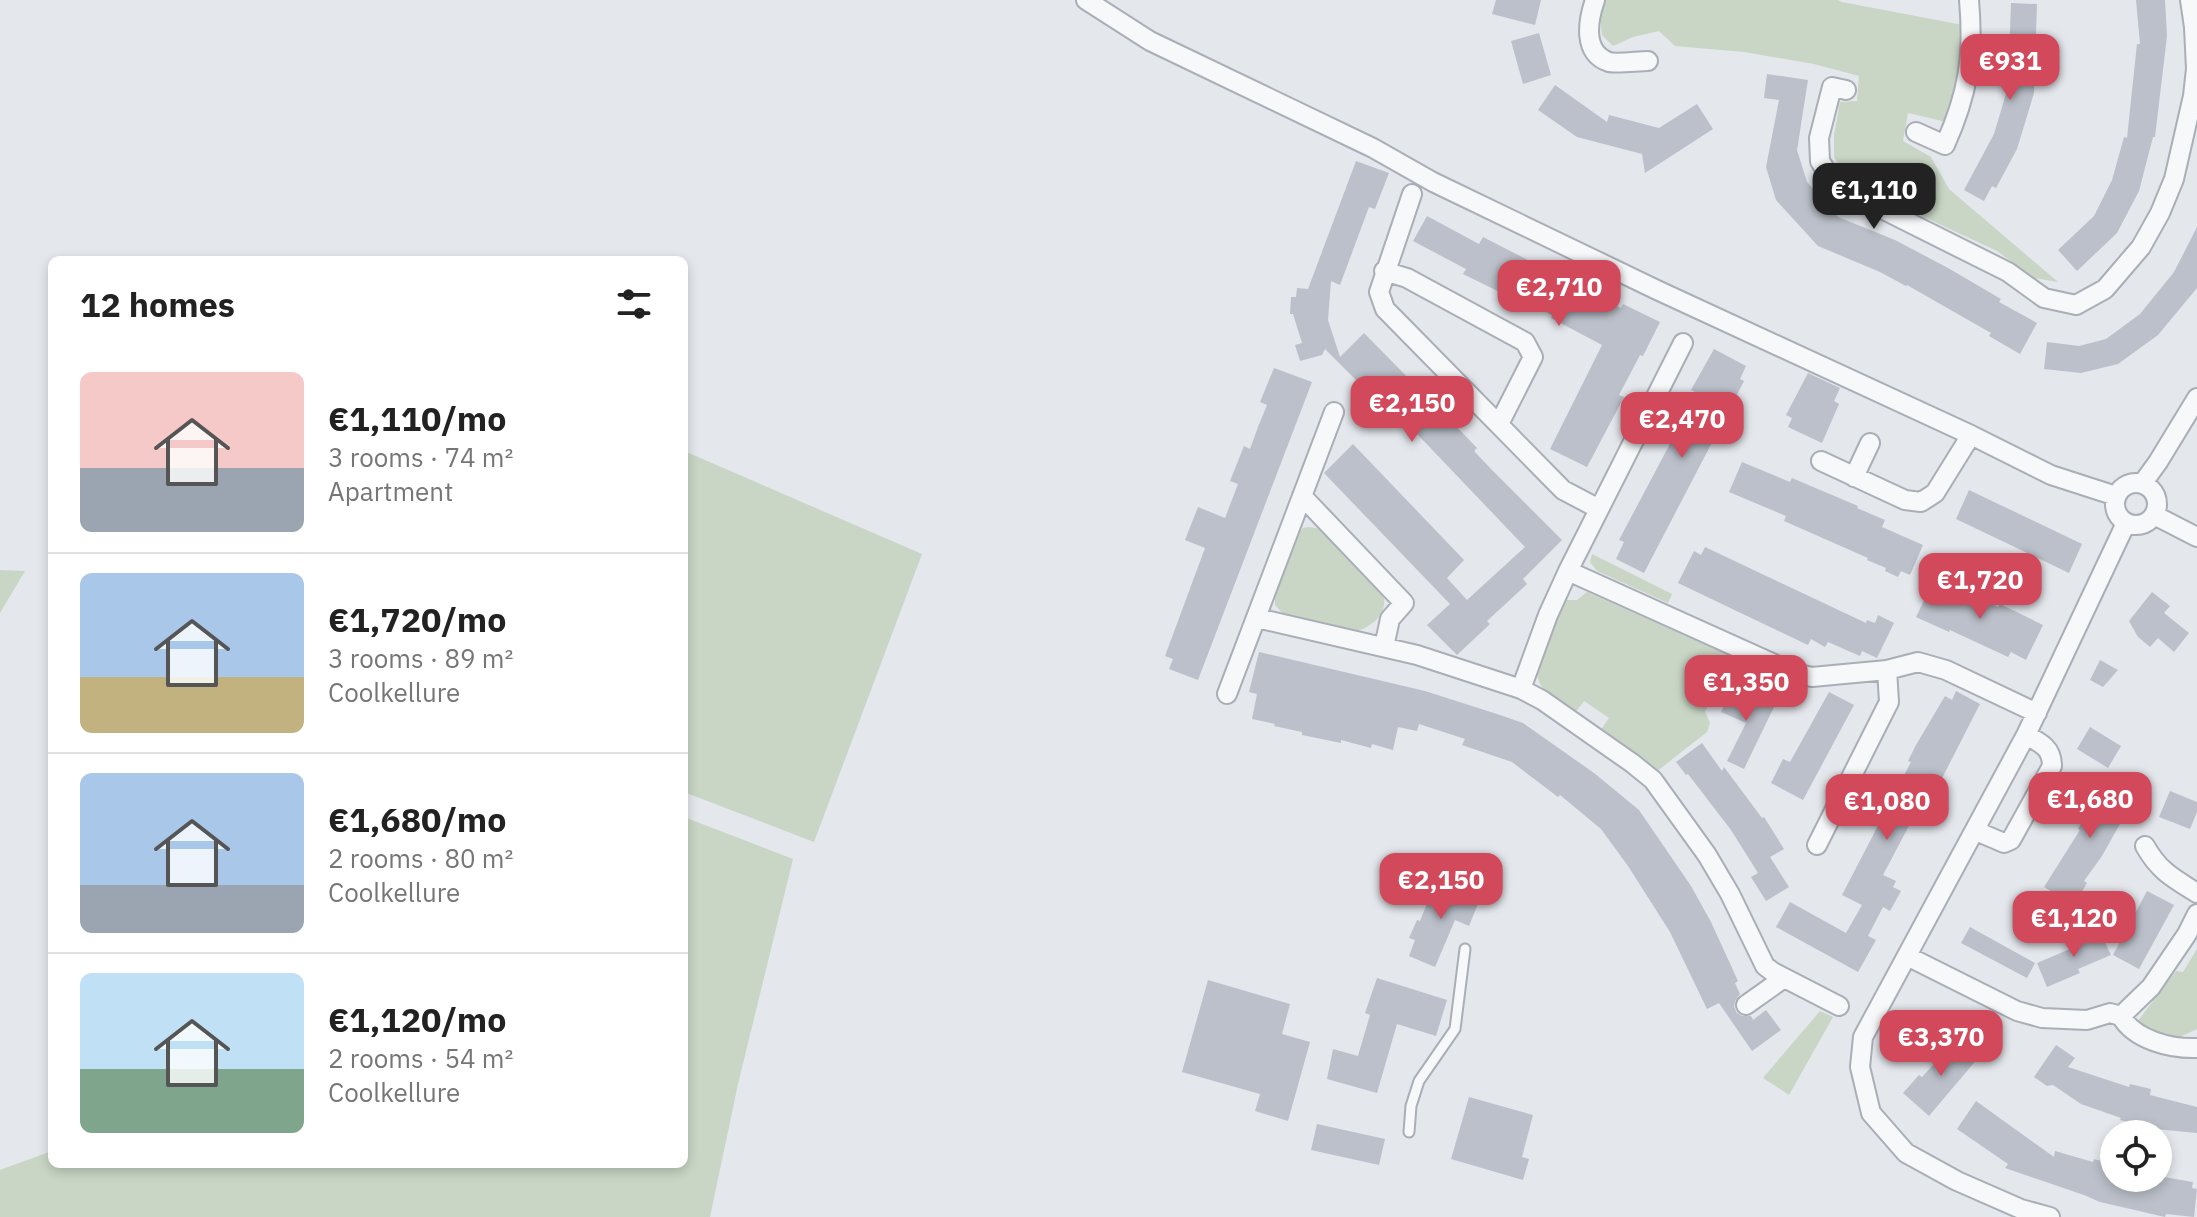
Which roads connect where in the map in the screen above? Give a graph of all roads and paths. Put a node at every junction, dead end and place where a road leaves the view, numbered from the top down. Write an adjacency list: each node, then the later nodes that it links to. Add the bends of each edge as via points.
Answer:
1 (1086, 0): 14 (street, via 1150,41 1433,182)
2 (1595, 0): 5 (street, via 1588,40 1598,54 1609,62)
3 (1969, 0): 7 (street, via 1969,74 1957,119 1945,145)
4 (2190, 0): 6 (street, via 2196,69 2174,179 2141,247 2105,289 2076,305 2044,298 2008,272 1832,181 1820,161 1819,136 1832,87)
5 (1648, 61)
6 (1846, 90)
7 (1916, 132)
8 (1412, 194): 9 (street)
9 (1384, 271): 13 (street, via 1379,292 1385,309); 13 (street, via 1407,278 1525,342 1533,357)
10 (1683, 343): 21 (street)
11 (2197, 398): 18 (street)
12 (1334, 412): 19 (street)
13 (1499, 424): 21 (street, via 1563,490)
14 (1971, 435): 17 (street, via 1935,493 1921,502); 20 (street, via 2051,475)
15 (1870, 443): 17 (street)
16 (1821, 461): 17 (street)
17 (1854, 477)
18 (2142, 484): 20 (street, via 2124,486); 22 (street, via 2155,496)
19 (1302, 496): 26 (street); 27 (street, via 1404,603 1391,616)
20 (2116, 496): 23 (street, via 2117,514)
21 (1599, 509): 25 (street)
22 (2154, 515): 23 (street, via 2138,525); 24 (street)
23 (2126, 523): 31 (street)
24 (2197, 537)
25 (1568, 571): 28 (street, via 1794,673 1812,677); 29 (street)
26 (1257, 618): 27 (street); 30 (street)
27 (1384, 647): 29 (street)
28 (1887, 670): 31 (street, via 1918,662 1941,668); 34 (street, via 1889,702)
29 (1521, 689): 40 (street, via 1653,780 1707,855 1765,966)
30 (1227, 694)
31 (2037, 713): 32 (street)
32 (2026, 735): 33 (street); 33 (street, via 2047,747 2052,766 2011,840 2004,843)
33 (1976, 831): 39 (street)
34 (1817, 845)
35 (2145, 846): 36 (street, via 2164,872)
36 (2197, 893)
37 (2197, 914): 43 (street, via 2151,987)
38 (1465, 949): 45 (lane, via 1455,1029 1419,1081)
39 (1907, 956): 43 (street, via 2017,1011 2042,1018); 46 (street, via 1863,1037 1860,1067 1871,1113 1906,1153 1957,1181)
40 (1784, 978): 41 (street); 42 (street)
41 (1746, 1005)
42 (1839, 1006)
43 (2121, 1016): 44 (street, via 2137,1033)
44 (2197, 1048)
45 (1409, 1132)
46 (2050, 1217)

